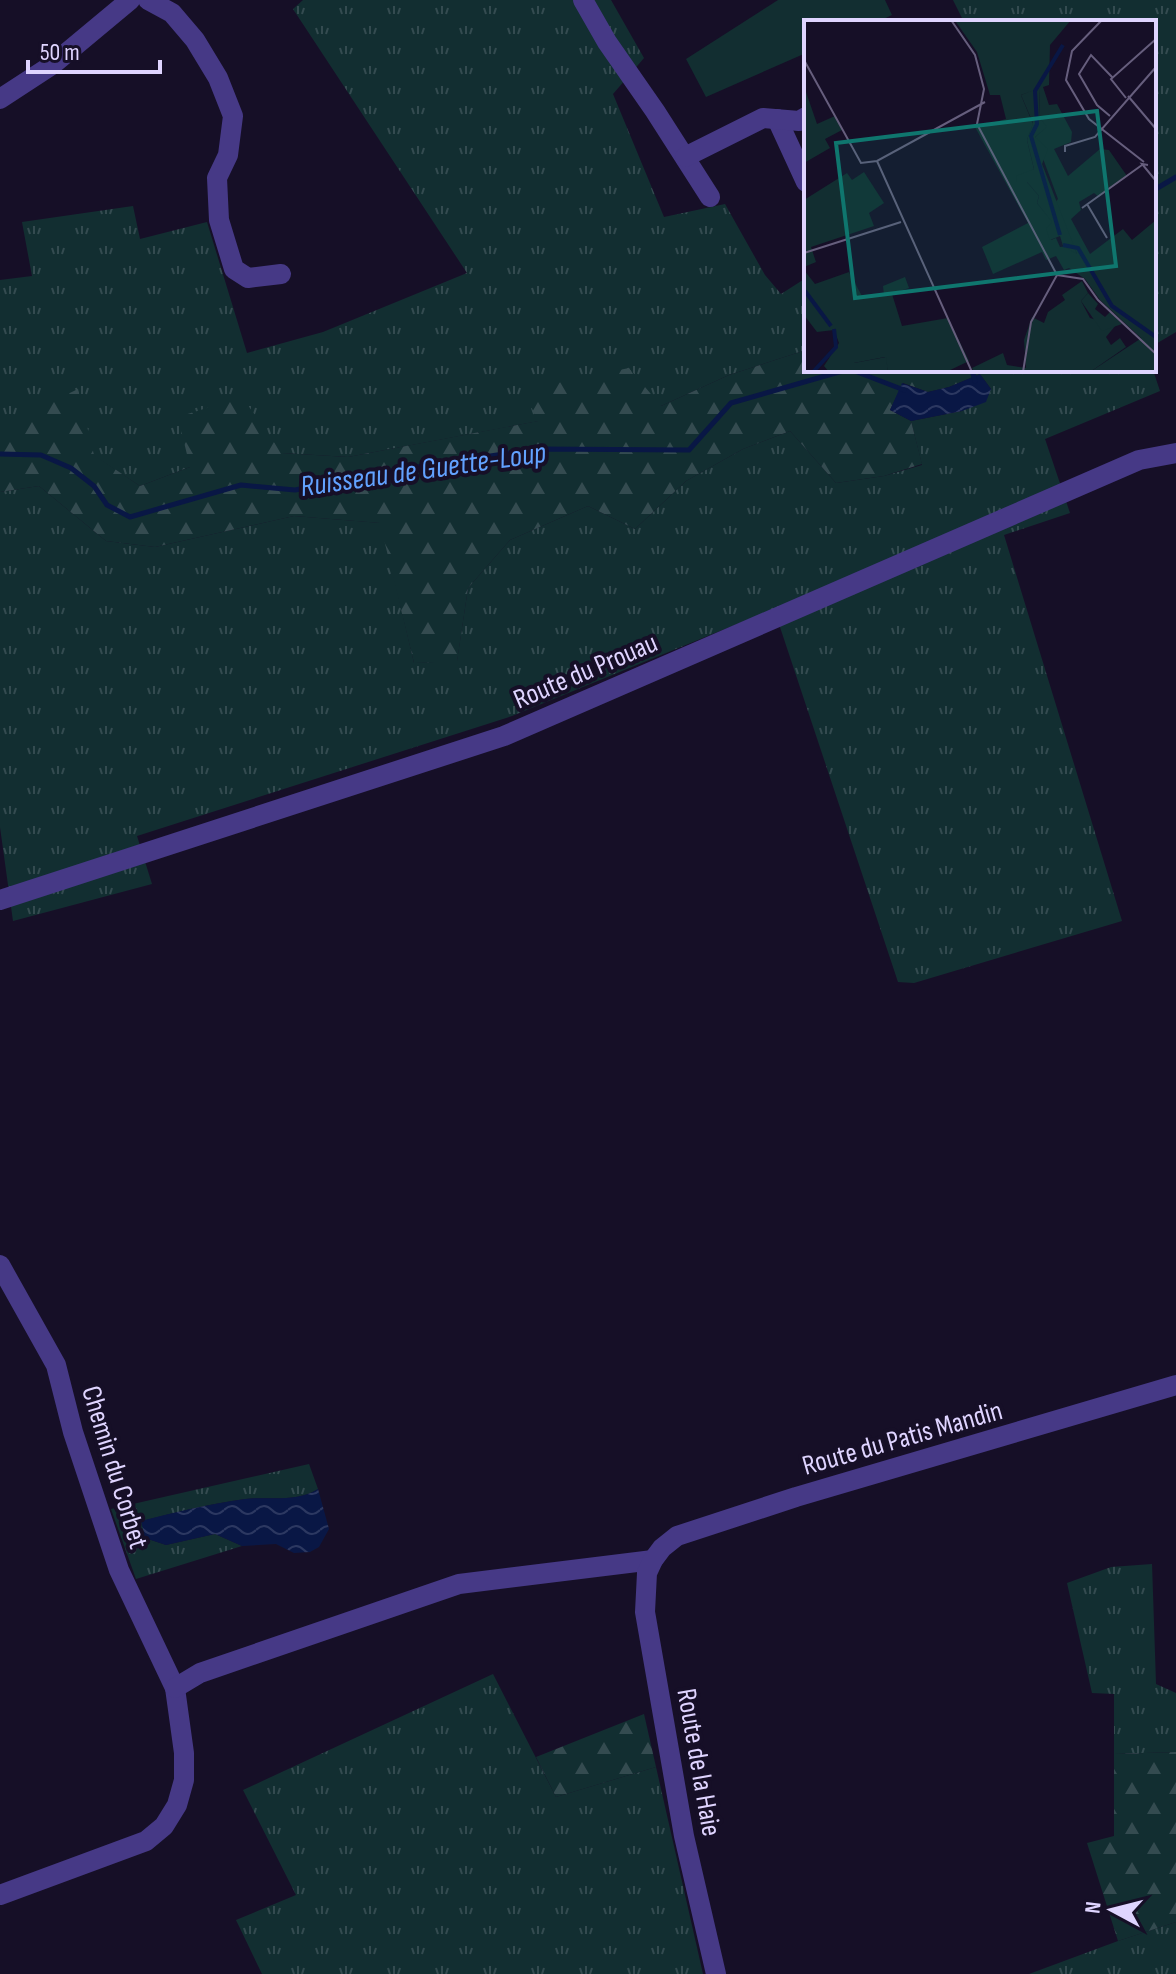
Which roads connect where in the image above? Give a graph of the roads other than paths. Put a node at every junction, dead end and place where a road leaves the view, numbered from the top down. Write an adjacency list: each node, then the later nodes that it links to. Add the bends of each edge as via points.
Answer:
1 (130, 0): 4 (street, via 52,65)
2 (148, 0): 10 (street, via 172,13 195,40 233,116 228,155 217,178 219,220 234,269 248,278)
3 (583, 0): 7 (street)
4 (0, 99)
5 (804, 118): 6 (street)
6 (777, 119): 7 (street, via 763,118); 8 (street)
7 (685, 157): 9 (street)
8 (804, 178)
9 (710, 197)
10 (281, 274)
11 (1176, 453): 12 (street, Route du Prouau, via 1139,460 504,736)
12 (0, 900)
13 (0, 1265): 16 (street, Chemin du Corbet, via 56,1365 119,1570)
14 (1176, 1385): 15 (street, Route du Patis Mandin, via 677,1536)
15 (653, 1560): 16 (street, via 459,1584 200,1673); 18 (street, Route de la Haie, via 645,1612 684,1836)
16 (175, 1688): 17 (street, via 184,1780 164,1826 146,1841)
17 (0, 1895)
18 (716, 1974)

